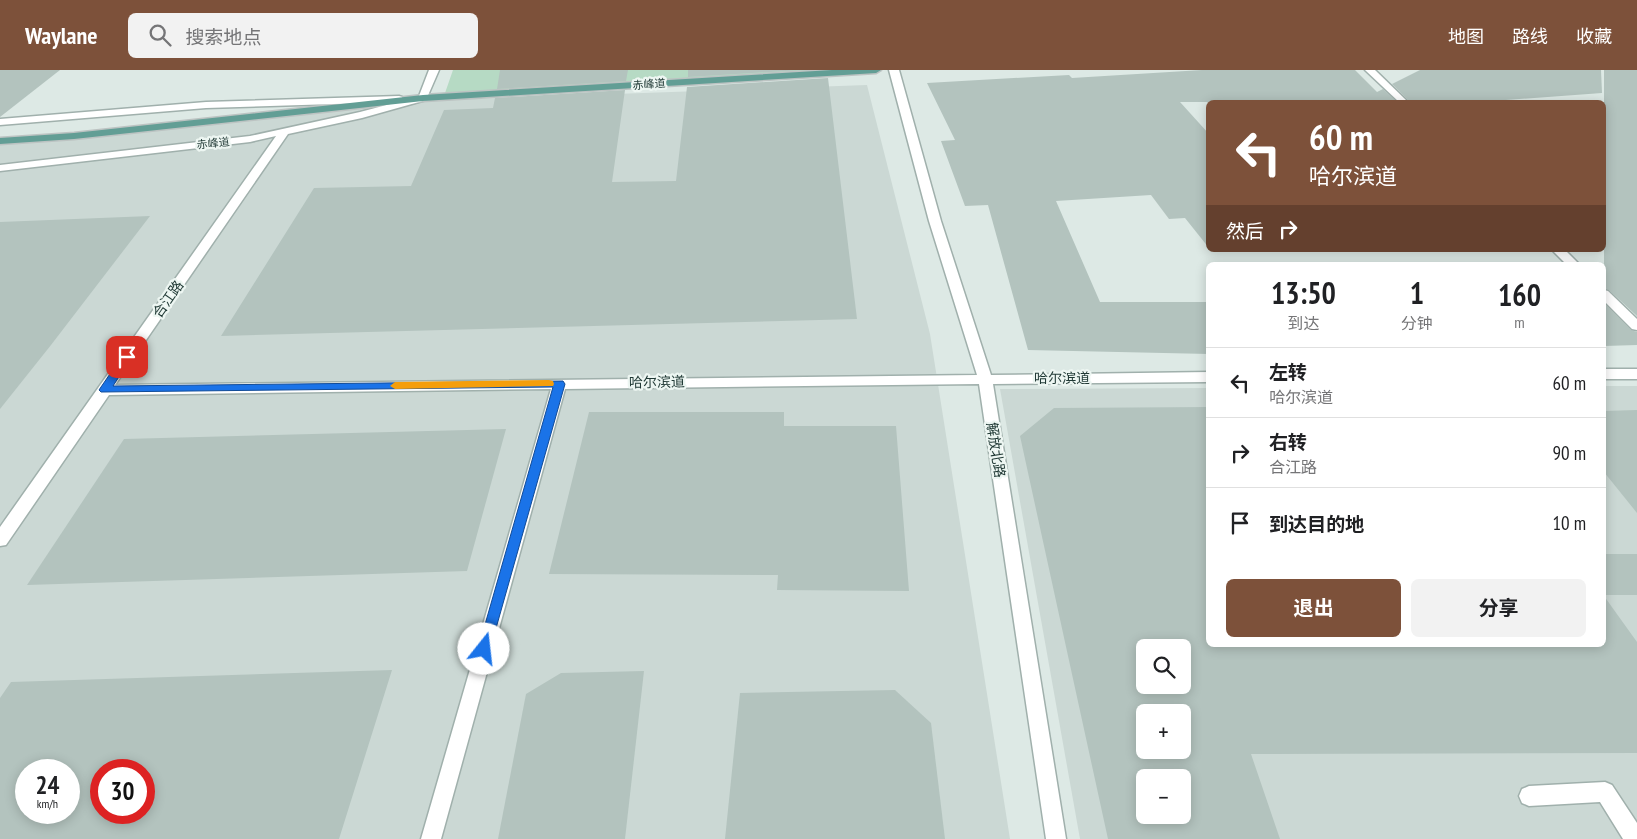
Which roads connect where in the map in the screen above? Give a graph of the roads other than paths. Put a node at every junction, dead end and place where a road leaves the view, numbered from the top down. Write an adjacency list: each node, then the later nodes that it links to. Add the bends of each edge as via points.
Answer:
1 (434, 70): 5 (street)
2 (876, 70): 5 (main road, 赤峰道)
3 (894, 70): 18 (street, 解放北路, via 935,221)
4 (1370, 70): 6 (street)
5 (423, 98): 7 (street, 赤峰道, via 206,105); 8 (street, 赤峰道, via 362,116); 9 (main road, via 74,136)
6 (1402, 100)
7 (0, 122)
8 (286, 128): 10 (street, 赤峰道, via 250,139); 20 (street, 合江路)
9 (0, 141)
10 (0, 168)
11 (1560, 252): 12 (street)
12 (1571, 262)
13 (1606, 296): 14 (street)
14 (1637, 326)
15 (1606, 374): 16 (street)
16 (1637, 374)
17 (1206, 377): 18 (street, 哈尔滨道)
18 (985, 378): 19 (street, 哈尔滨道); 24 (street, 解放北路)
19 (560, 384): 20 (street, 哈尔滨道); 23 (street)
20 (104, 390): 21 (street, 合江路)
21 (0, 540)
22 (1529, 796): 25 (street, via 1605,792)
23 (431, 839)
24 (1056, 839)
25 (1635, 839)

